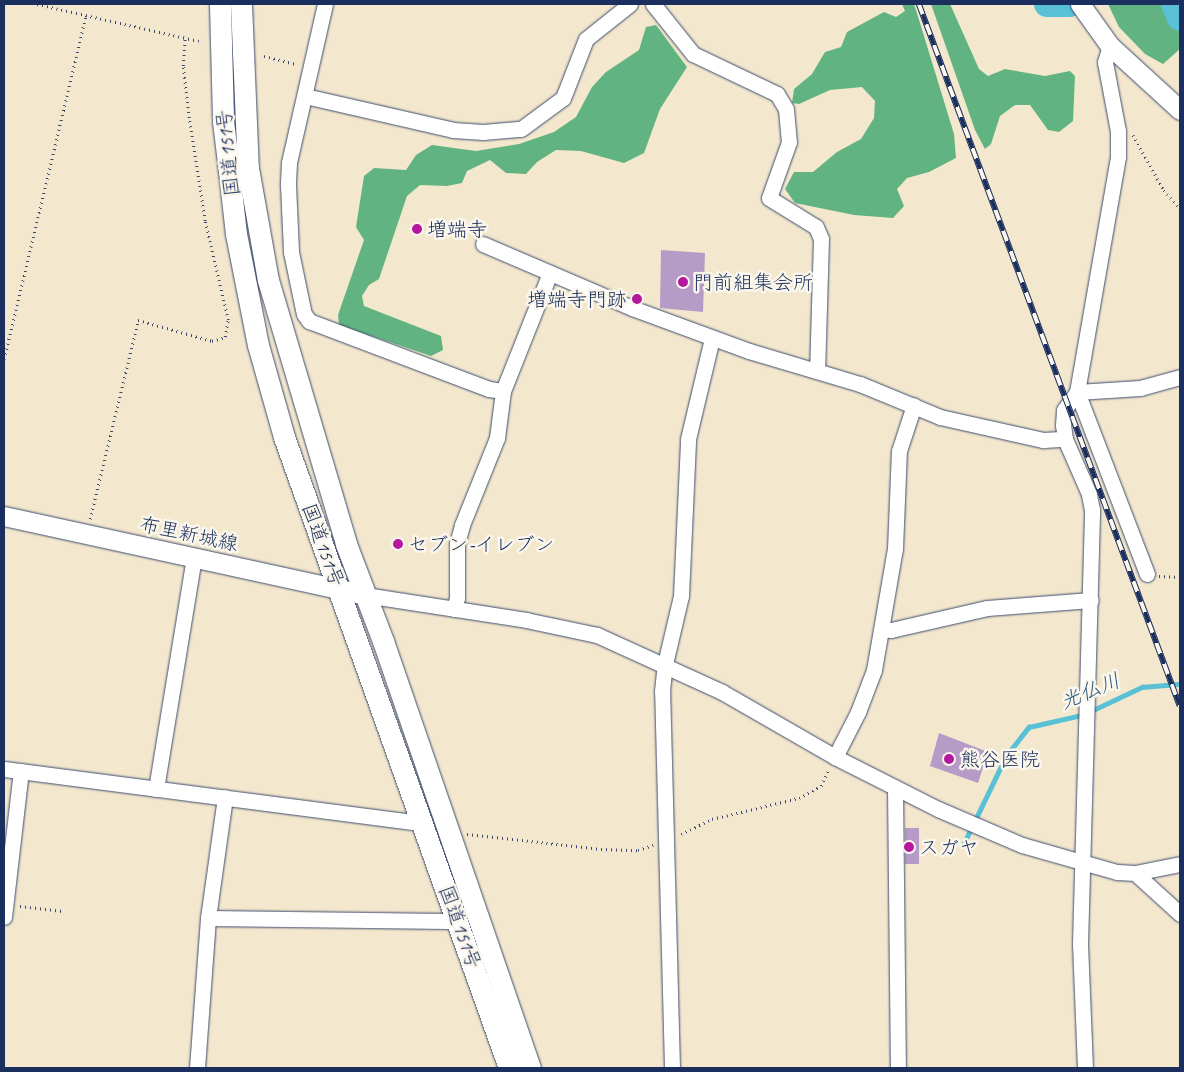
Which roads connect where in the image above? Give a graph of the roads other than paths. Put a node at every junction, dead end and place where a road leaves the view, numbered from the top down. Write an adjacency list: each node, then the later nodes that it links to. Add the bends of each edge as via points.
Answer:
1 (220, 4): 22 (highway, 国道151号, via 223,121 246,288 284,437)
2 (241, 4): 23 (highway, 国道151号, via 248,168 268,280 343,534)
3 (325, 4): 8 (street)
4 (630, 4): 8 (street, via 586,39 564,98 521,129 452,130)
5 (654, 4): 13 (street, via 693,54 777,94 786,109 788,142 769,198 816,227 821,239)
6 (1082, 7): 7 (main road)
7 (1110, 46): 9 (main road); 16 (street, via 1105,62 1118,131 1118,157)
8 (305, 96): 15 (street, via 288,185 291,252 304,314 309,321 489,389)
9 (1180, 110)
10 (483, 244): 11 (street)
11 (550, 273): 12 (street); 15 (street)
12 (712, 338): 13 (street); 27 (street, via 688,439 682,596)
13 (817, 370): 17 (street)
14 (1180, 376): 16 (street, via 1140,388)
15 (503, 391): 25 (street, via 497,438 457,544)
16 (1077, 392): 18 (street, via 1064,410); 21 (street)
17 (914, 406): 18 (street, via 964,425 1043,440); 26 (street, via 899,451 898,514)
18 (1065, 439): 24 (street, via 1089,494 1092,510)
19 (4, 516): 20 (main road, 布里新城線)
20 (194, 558): 22 (main road, 布里新城線); 32 (street)
21 (1147, 574)
22 (340, 591): 23 (main road, 布里新城線); 34 (highway, 国道151号)
23 (366, 595): 25 (street); 44 (highway, 国道151号)
24 (1090, 600): 26 (street, via 987,608 891,630); 35 (street)
25 (454, 609): 27 (street, via 596,635)
26 (882, 629): 28 (street, via 874,670 858,712)
27 (665, 664): 28 (street, via 722,692); 45 (street, via 662,691)
28 (835, 757): 31 (street)
29 (4, 769): 30 (street)
30 (21, 771): 32 (street); 38 (street)
31 (895, 788): 35 (street, via 1022,845); 46 (street)
32 (156, 789): 33 (street)
33 (225, 797): 34 (street); 41 (street)
34 (422, 824): 39 (highway, 国道151号)
35 (1083, 863): 37 (street); 47 (street, via 1080,944)
36 (1180, 864): 37 (street)
37 (1135, 873): 40 (street)
38 (4, 910)
39 (456, 913): 41 (street, via 448,921); 43 (highway, 国道151号)
40 (1180, 914)
41 (208, 918): 42 (street)
42 (197, 1068)
43 (509, 1068)
44 (530, 1068)
45 (672, 1068)
46 (898, 1068)
47 (1085, 1068)

